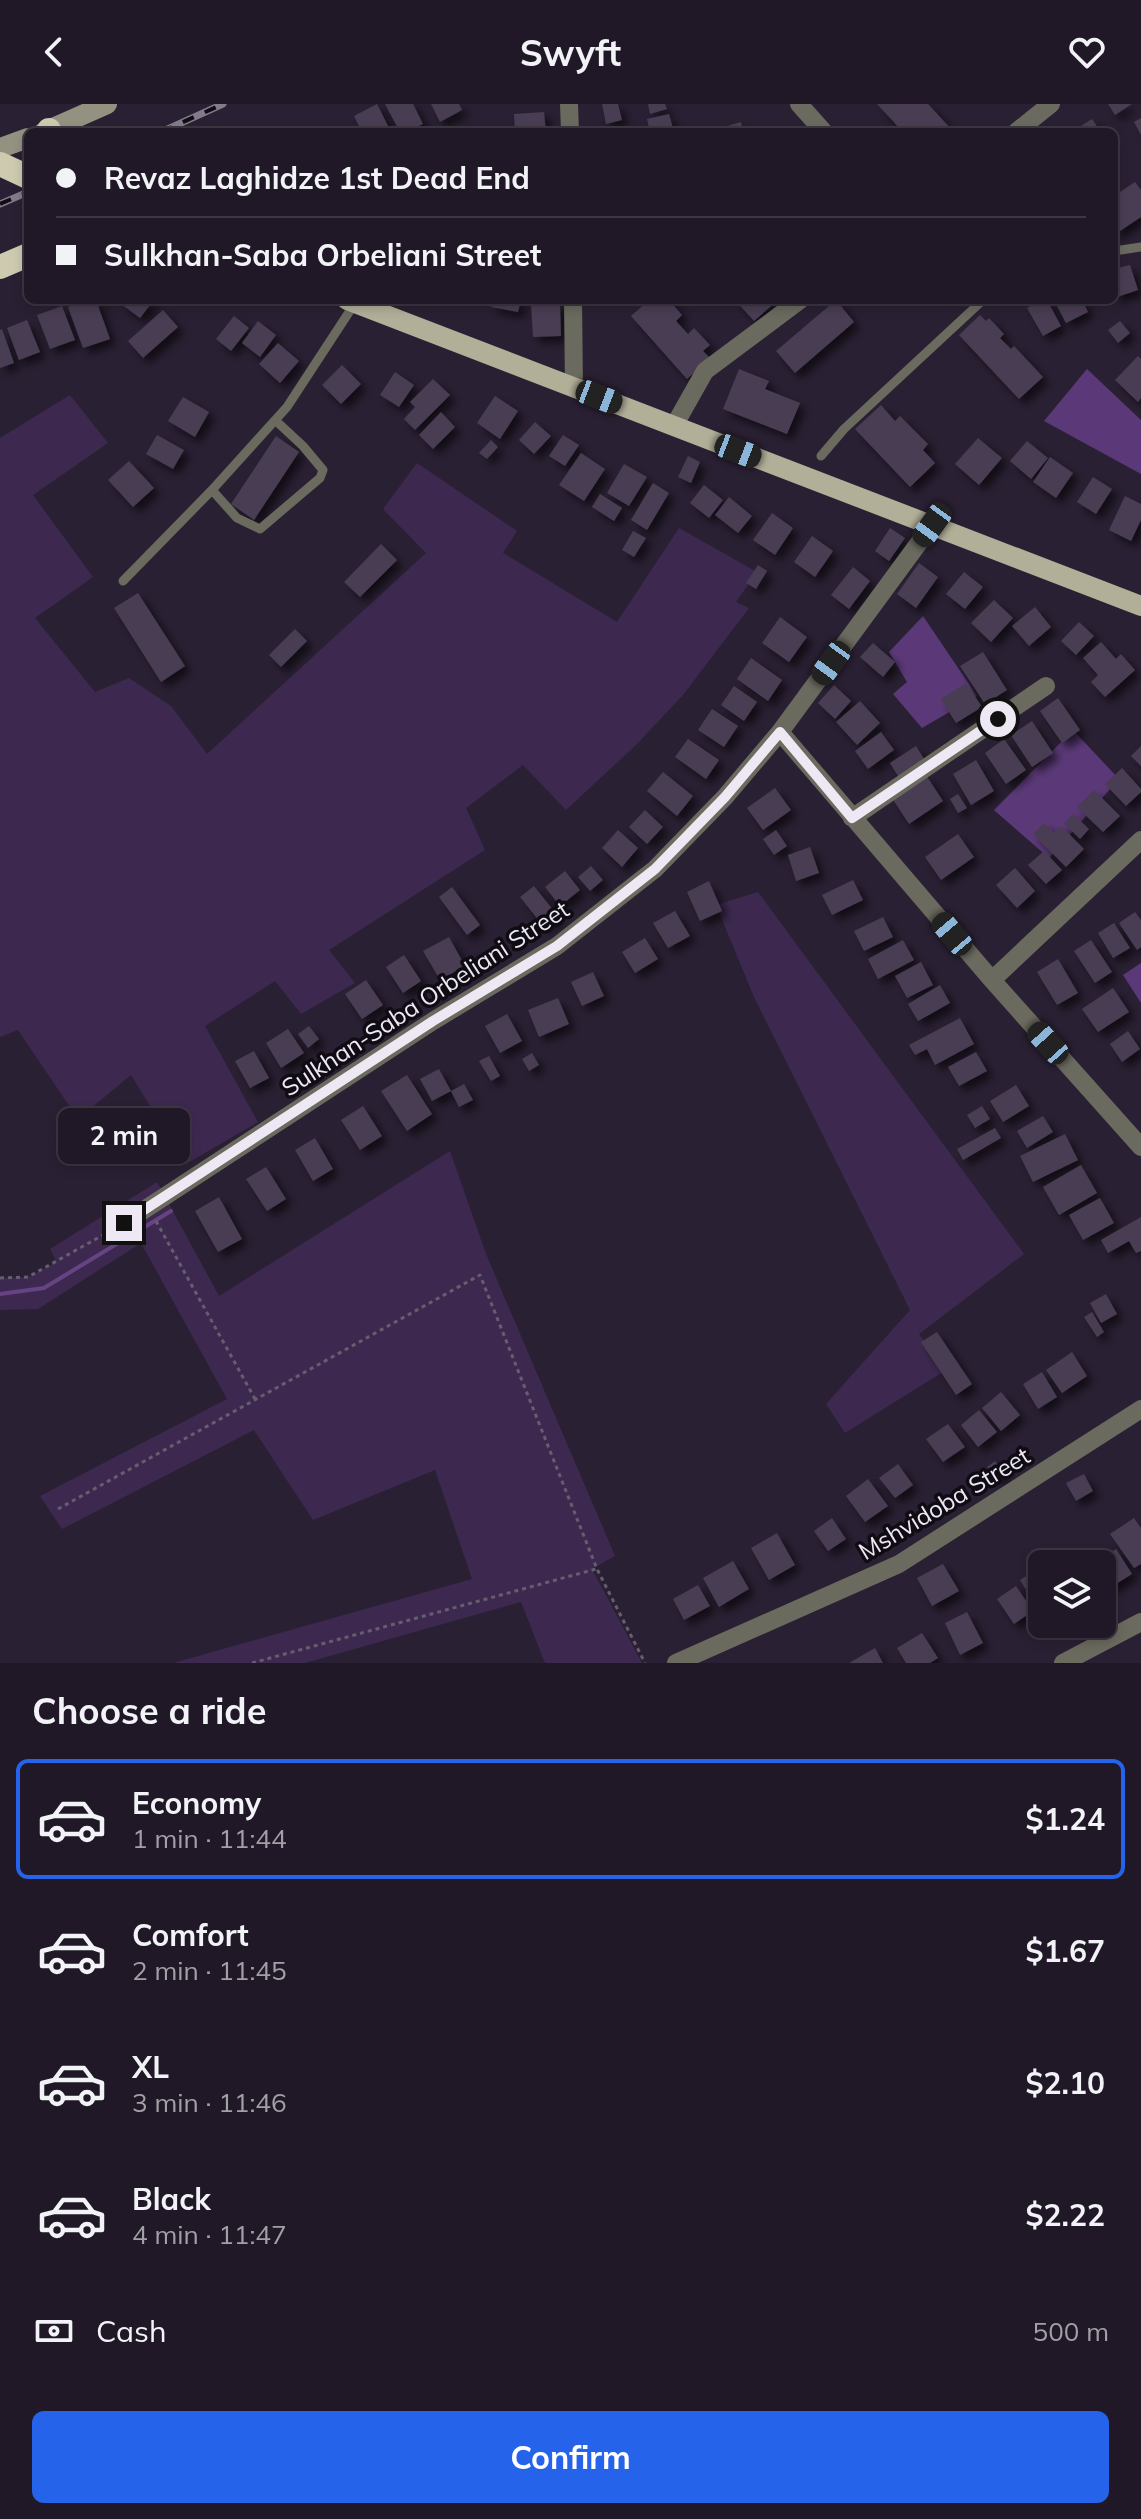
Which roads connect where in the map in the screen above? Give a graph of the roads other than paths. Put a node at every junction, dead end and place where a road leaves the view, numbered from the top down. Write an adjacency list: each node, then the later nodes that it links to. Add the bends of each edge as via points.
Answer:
1 (107, 104): 5 (street)
2 (569, 104): 6 (street)
3 (799, 104): 7 (street)
4 (1040, 107): 8 (street)
5 (53, 128)
6 (570, 128)
7 (820, 128)
8 (1020, 128)
9 (24, 139): 10 (street)
10 (0, 148)
11 (0, 164): 12 (highway)
12 (24, 175)
13 (1141, 247): 14 (lane)
14 (1118, 250)
15 (24, 257): 16 (highway)
16 (0, 267)
17 (350, 304): 23 (lane)
18 (356, 304): 22 (main road)
19 (573, 304): 22 (street)
20 (795, 304): 24 (street, via 705,371)
21 (979, 304): 25 (lane)
22 (574, 388): 24 (main road)
23 (275, 420): 26 (lane); 26 (lane, via 323,470 320,478 260,529 237,518)
24 (674, 426): 27 (main road)
25 (821, 456)
26 (212, 490): 28 (lane)
27 (932, 525): 29 (main road); 31 (street, Sulkhan-Saba Orbeliani Street)
28 (123, 581)
29 (1141, 606)
30 (1046, 686): 32 (street)
31 (780, 732): 32 (street); 36 (street, Sulkhan-Saba Orbeliani Street, via 655,869 557,946)
32 (852, 818): 34 (street)
33 (1141, 840): 34 (street)
34 (992, 980): 35 (street)
35 (1141, 1147)
36 (124, 1223)
37 (1141, 1409): 39 (street, Mshvidoba Street, via 899,1564)
38 (1140, 1626): 40 (street)
39 (676, 1663)
40 (1063, 1663)

